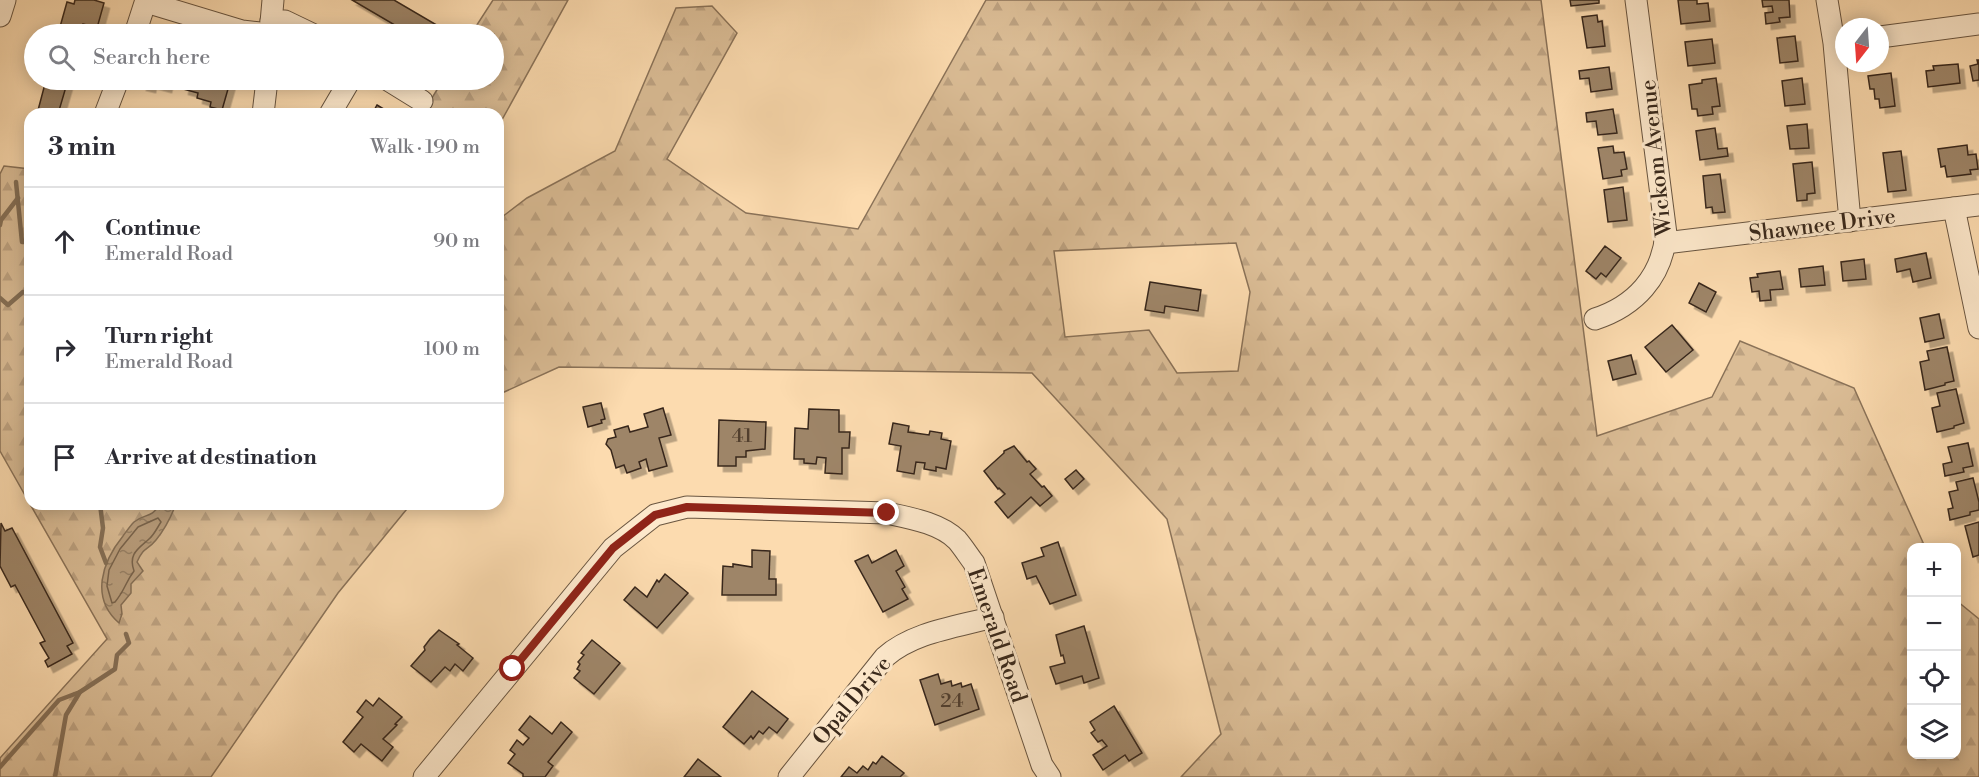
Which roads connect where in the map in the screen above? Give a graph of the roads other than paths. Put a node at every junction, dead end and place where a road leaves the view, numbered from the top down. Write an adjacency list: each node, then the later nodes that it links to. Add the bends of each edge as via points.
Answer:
1 (5, 0): 6 (street)
2 (273, 0): 9 (street)
3 (1636, 0): 25 (street, Wickom Avenue)
4 (1827, 0): 11 (street)
5 (146, 1): 7 (street); 8 (street)
6 (0, 16)
7 (138, 24)
8 (220, 24)
9 (271, 24)
10 (1979, 24): 12 (street)
11 (1835, 28)
12 (1889, 36)
13 (1841, 72): 24 (street)
14 (116, 90): 19 (street)
15 (266, 90): 20 (street)
16 (344, 90): 21 (street)
17 (404, 90): 18 (street)
18 (422, 101)
19 (111, 108)
20 (264, 108)
21 (334, 108)
22 (1979, 205): 23 (street, Shawnee Drive)
23 (1953, 208): 24 (street, Shawnee Drive); 27 (street)
24 (1850, 221): 25 (street, Shawnee Drive)
25 (1665, 243): 26 (street, Wickom Avenue, via 1660,262 1639,295 1624,307)
26 (1595, 319)
27 (1979, 328)
28 (993, 617): 29 (street, Emerald Road, via 974,563 956,539 912,518 887,513 687,507 655,515 613,548); 30 (street, Opal Drive, via 898,646); 31 (street, Emerald Road, via 1042,765)
29 (424, 777)
30 (789, 777)
31 (1050, 777)

